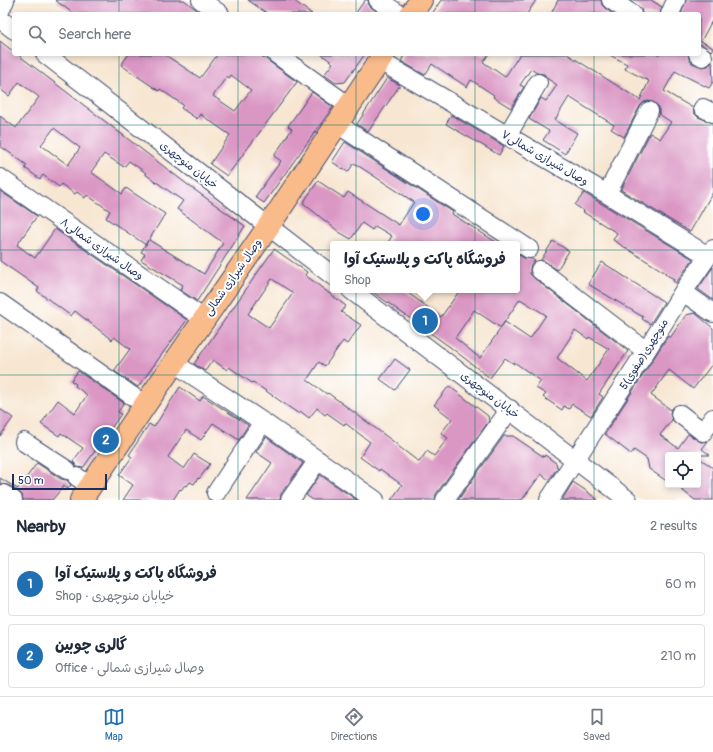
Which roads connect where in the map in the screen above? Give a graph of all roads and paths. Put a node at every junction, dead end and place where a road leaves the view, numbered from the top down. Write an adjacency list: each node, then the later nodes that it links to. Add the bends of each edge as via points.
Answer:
1 (6, 0): 7 (street)
2 (201, 0): 8 (street)
3 (378, 0): 9 (street)
4 (421, 0): 10 (main road)
5 (612, 0): 11 (street)
6 (676, 0): 12 (street)
7 (0, 12)
8 (217, 12)
9 (396, 12)
10 (413, 12)
11 (629, 12)
12 (671, 12)
13 (0, 19): 14 (street)
14 (12, 28)
15 (48, 56): 24 (street, خیابان منوچهری)
16 (278, 56): 20 (street)
17 (382, 58): 20 (main road, وصال شیرازی شمالی); 21 (street, وصال شیرازی شمالی۷)
18 (538, 83): 21 (street)
19 (648, 111): 23 (street)
20 (343, 115): 24 (main road, وصال شیرازی شمالی); 25 (street)
21 (507, 136): 23 (street, وصال شیرازی شمالی۷)
22 (0, 178): 35 (street, وصال شیرازی شمالی۸)
23 (607, 194): 28 (street, وصال شیرازی شمالی۷)
24 (268, 227): 30 (street, خیابان منوچهری); 35 (main road, وصال شیرازی شمالی)
25 (518, 241)
26 (520, 243): 27 (street)
27 (529, 249)
28 (711, 253): 31 (street, 5منوچهری(صفوی))
29 (540, 270): 36 (street)
30 (330, 274)
31 (683, 292): 34 (street); 36 (street, 5منوچهری(صفوی))
32 (356, 293): 39 (street, خیابان منوچهری)
33 (0, 303): 38 (street)
34 (713, 314)
35 (204, 319): 37 (main road, وصال شیرازی شمالی)
36 (646, 351): 45 (street, 5منوچهری(صفوی))
37 (174, 363): 38 (main road, وصال شیرازی شمالی); 42 (street)
38 (145, 405): 46 (main road, وصال شیرازی شمالی)
39 (510, 409): 45 (street, خیابان منوچهری); 50 (street)
40 (680, 414): 41 (street, via 703,432)
41 (713, 418)
42 (263, 422): 44 (street); 47 (street)
43 (24, 442): 46 (street)
44 (318, 460): 48 (street); 49 (street)
45 (576, 460): 51 (street, 5منوچهری(صفوی)); 52 (street, خیابان منوچهری)
46 (79, 483)
47 (216, 493)
48 (290, 500)
49 (374, 500)
50 (445, 500)
51 (549, 500)
52 (628, 500)

